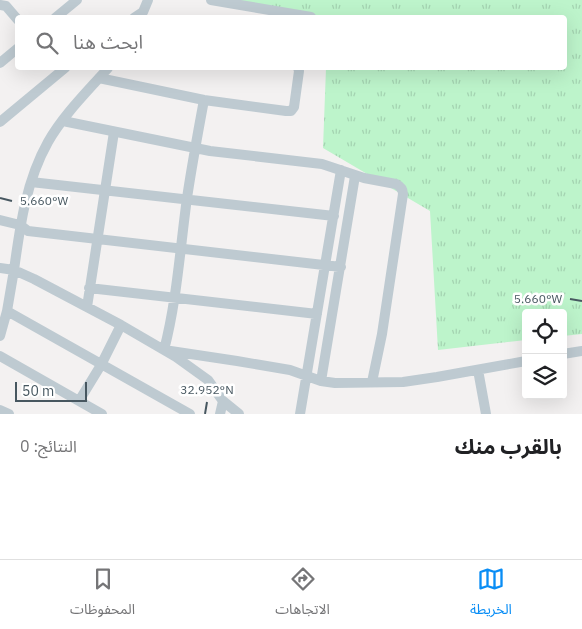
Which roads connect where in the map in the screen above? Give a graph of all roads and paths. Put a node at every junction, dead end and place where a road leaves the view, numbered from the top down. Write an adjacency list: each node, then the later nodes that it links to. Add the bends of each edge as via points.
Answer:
1 (77, 0): 5 (street)
2 (148, 0): 6 (street)
3 (211, 0): 7 (street)
4 (5, 5): 8 (street)
5 (59, 15)
6 (140, 15)
7 (300, 15)
8 (15, 17)
9 (15, 50): 10 (street)
10 (0, 63)
11 (60, 70): 17 (street)
12 (106, 70): 14 (street)
13 (299, 70): 15 (street, via 291,110)
14 (99, 78): 15 (street); 16 (street)
15 (204, 100): 19 (street)
16 (63, 121): 18 (street); 22 (street, via 48,142)
17 (0, 122)
18 (114, 132): 19 (street); 23 (street)
19 (195, 148): 20 (street, via 322,164); 24 (street)
20 (341, 170): 21 (street); 25 (street)
21 (355, 176): 31 (street); 50 (street, via 396,184 403,191)
22 (31, 182): 23 (street); 27 (street)
23 (105, 189): 24 (street); 28 (street)
24 (187, 199): 25 (street); 29 (street)
25 (334, 216): 30 (street)
26 (0, 220): 27 (street)
27 (20, 224): 28 (street, via 28,231); 33 (street)
28 (97, 239): 29 (street); 34 (street)
29 (182, 249): 30 (street); 35 (street)
30 (326, 264): 31 (street); 38 (street)
31 (341, 267): 49 (street)
32 (0, 268): 33 (street)
33 (14, 270): 36 (street); 37 (street)
34 (89, 288): 35 (street); 36 (street)
35 (174, 297): 38 (street); 41 (street)
36 (86, 307): 39 (street)
37 (6, 311): 40 (street); 46 (street)
38 (317, 314): 48 (street)
39 (121, 325): 41 (street); 46 (street)
40 (0, 336)
41 (164, 350): 48 (street, via 281,368); 52 (street, via 208,380)
42 (582, 351): 43 (street)
43 (567, 353)
44 (0, 356): 51 (street)
45 (522, 362): 47 (street)
46 (101, 365): 51 (street); 56 (street)
47 (478, 370): 50 (street, via 403,382); 60 (street)
48 (307, 376): 49 (street); 59 (street)
49 (321, 382): 50 (street)
50 (372, 382)
51 (79, 401): 55 (street)
52 (222, 401): 57 (street); 58 (street)
53 (0, 410): 54 (street)
54 (9, 414)
55 (102, 414)
56 (190, 414)
57 (220, 414)
58 (239, 414)
59 (300, 414)
60 (486, 414)

